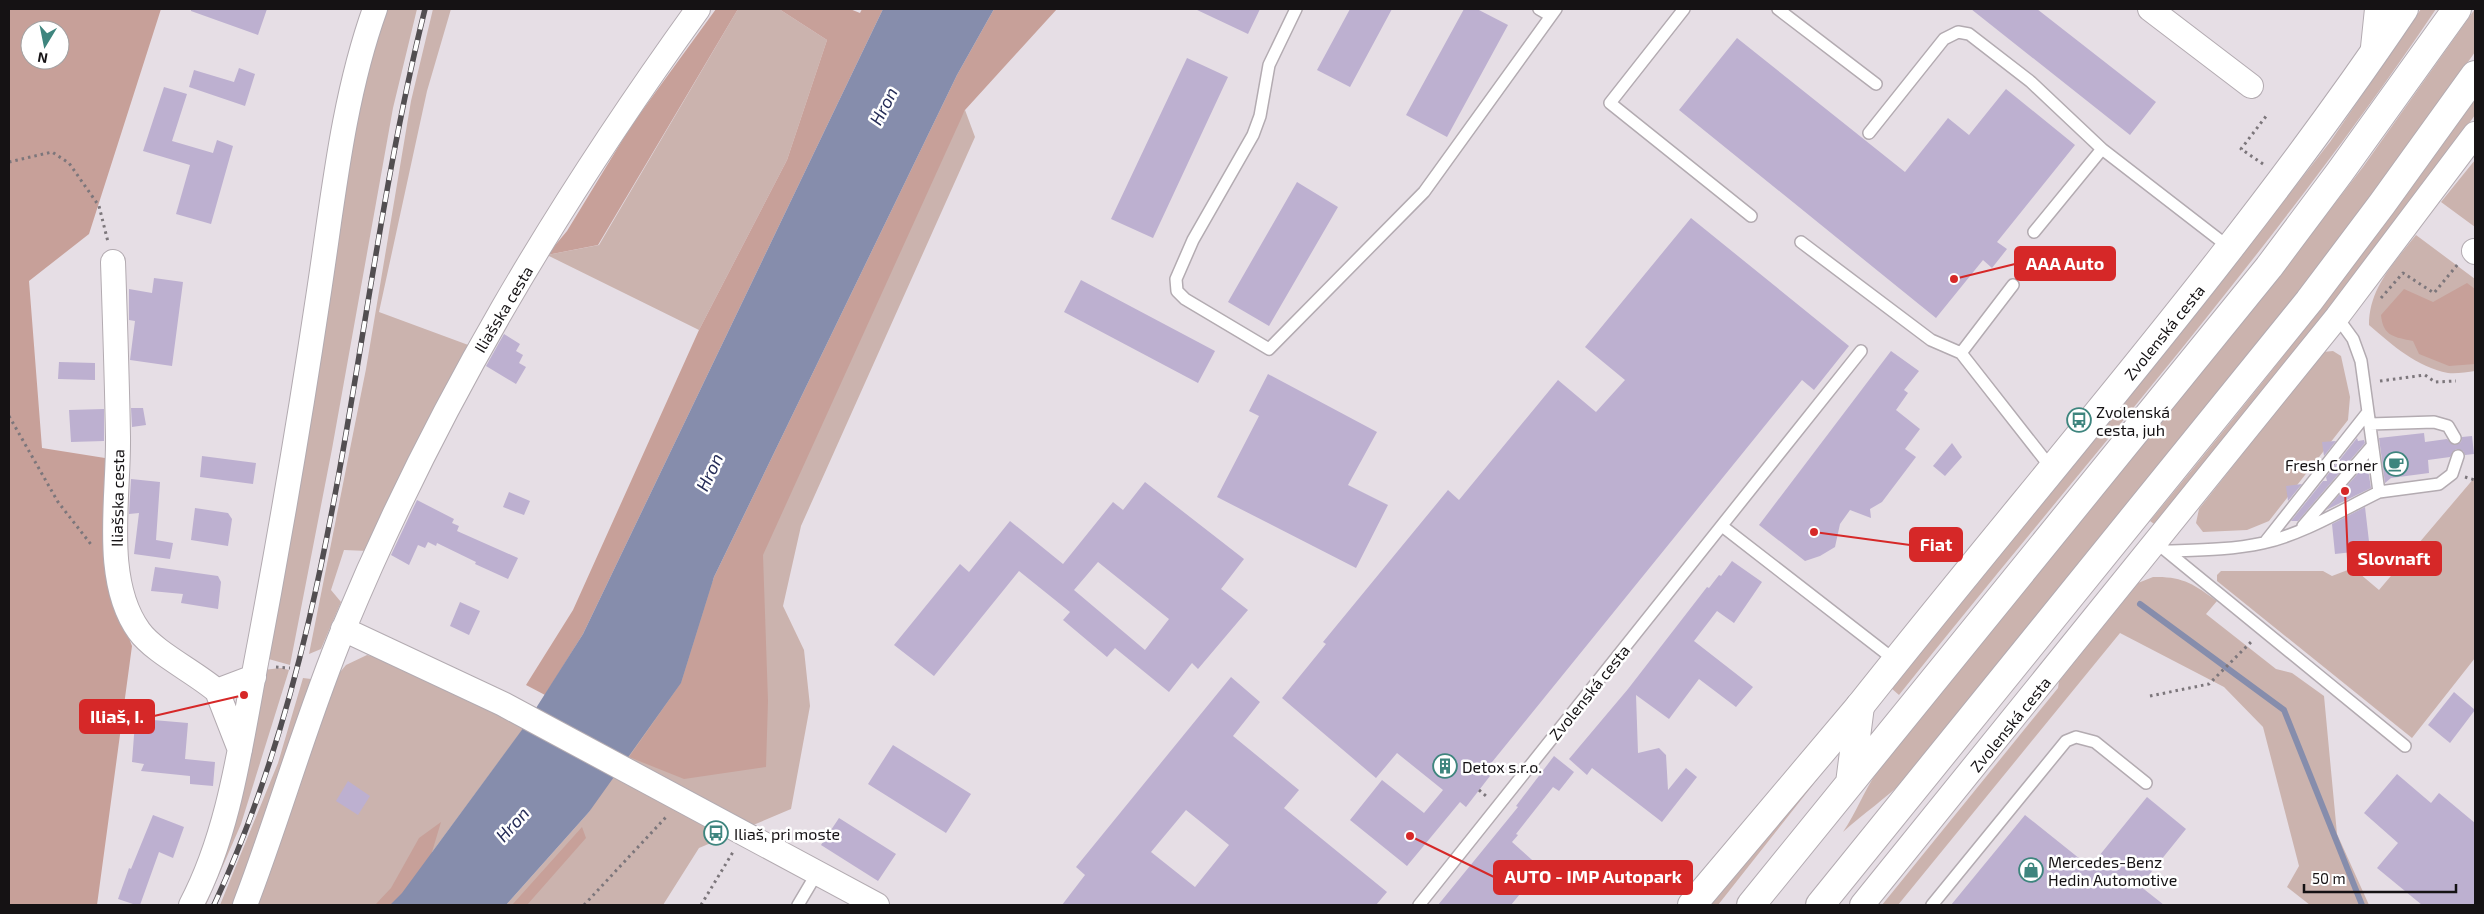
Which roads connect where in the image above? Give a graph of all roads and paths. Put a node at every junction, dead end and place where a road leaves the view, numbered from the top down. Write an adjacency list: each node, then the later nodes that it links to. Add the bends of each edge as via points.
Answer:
1 (375, 9): 52 (street, via 349,98 304,389)
2 (698, 9): 49 (street, Iliašska cesta, via 617,123 477,351 420,459)
3 (1296, 9): 11 (lane, via 1269,65 1260,116 1253,135 1193,240 1176,279 1177,291 1185,299 1269,349 1424,192)
4 (1539, 9): 11 (lane)
5 (1684, 9): 23 (lane, via 1610,103)
6 (1778, 9): 14 (lane)
7 (2150, 9): 15 (street)
8 (2377, 9): 12 (street, Zvolenská cesta)
9 (2404, 9): 12 (main road)
10 (2457, 9): 59 (main road, via 2269,266)
11 (1553, 12)
12 (2371, 58): 26 (main road, Zvolenská cesta)
13 (2475, 75): 72 (main road, via 2309,301)
14 (1876, 84)
15 (2252, 86)
16 (2267, 115): 22 (path, via 2242,149)
17 (1869, 132): 19 (lane, via 1944,39 1958,32 1969,34 2031,82)
18 (2475, 134): 20 (street, Zvolenská cesta)
19 (2102, 149): 24 (lane); 26 (lane)
20 (2467, 149): 31 (street, Zvolenská cesta)
21 (9, 162): 28 (path, via 52,152 69,163 99,206)
22 (2264, 165)
23 (1751, 216)
24 (2034, 232)
25 (1802, 242): 33 (lane, via 1931,340)
26 (2231, 249): 42 (main road, Zvolenská cesta)
27 (2470, 254): 29 (path, via 2434,293)
28 (113, 262): 53 (street, Iliašska cesta, via 118,440 116,522 120,584 129,614 139,631 154,647)
29 (2403, 273)
30 (2013, 285): 33 (lane)
31 (2337, 318): 35 (lane, via 2353,339); 47 (street, Zvolenská cesta)
32 (1861, 351): 44 (lane, Zvolenská cesta)
33 (1961, 353): 42 (lane)
34 (2456, 381): 35 (path, via 2435,382 2425,375)
35 (2364, 382): 36 (lane)
36 (2368, 412): 38 (lane); 46 (lane)
37 (9, 416): 48 (path, via 58,502)
38 (2370, 424): 39 (lane, via 2434,422 2448,426); 40 (lane)
39 (2455, 438)
40 (2372, 446): 43 (lane); 45 (lane)
41 (2458, 456): 43 (lane, via 2452,474 2439,484)
42 (2053, 470): 51 (main road, Zvolenská cesta)
43 (2379, 492): 45 (lane)
44 (1722, 526): 51 (lane); 69 (lane, Zvolenská cesta)
45 (2300, 529): 46 (lane)
46 (2265, 543): 47 (lane, via 2237,548)
47 (2162, 547): 50 (lane); 73 (street, Zvolenská cesta)
48 (96, 552)
49 (344, 629): 60 (street, via 503,704); 64 (street, Iliašska cesta, via 316,697)
50 (2262, 629): 54 (path, via 2237,659 2209,684); 56 (lane)
51 (1896, 661): 55 (main road, Zvolenská cesta)
52 (254, 677): 53 (street); 57 (street)
53 (216, 691): 57 (street, Iliašska cesta)
54 (2150, 696)
55 (1860, 706): 59 (main road); 70 (main road, Zvolenská cesta)
56 (2405, 746)
57 (240, 750): 63 (street, via 223,819)
58 (2146, 783): 74 (lane, via 2095,742 2076,737 2066,740)
59 (1850, 784): 71 (main road)
60 (682, 801): 61 (street); 65 (path)
61 (744, 834): 62 (street); 66 (path)
62 (817, 873): 67 (lane); 68 (street)
63 (191, 905)
64 (245, 905)
65 (584, 905)
66 (701, 905)
67 (798, 905)
68 (877, 905)
69 (1418, 905)
70 (1692, 905)
71 (1751, 905)
72 (1820, 905)
73 (1862, 905)
74 (1932, 905)

